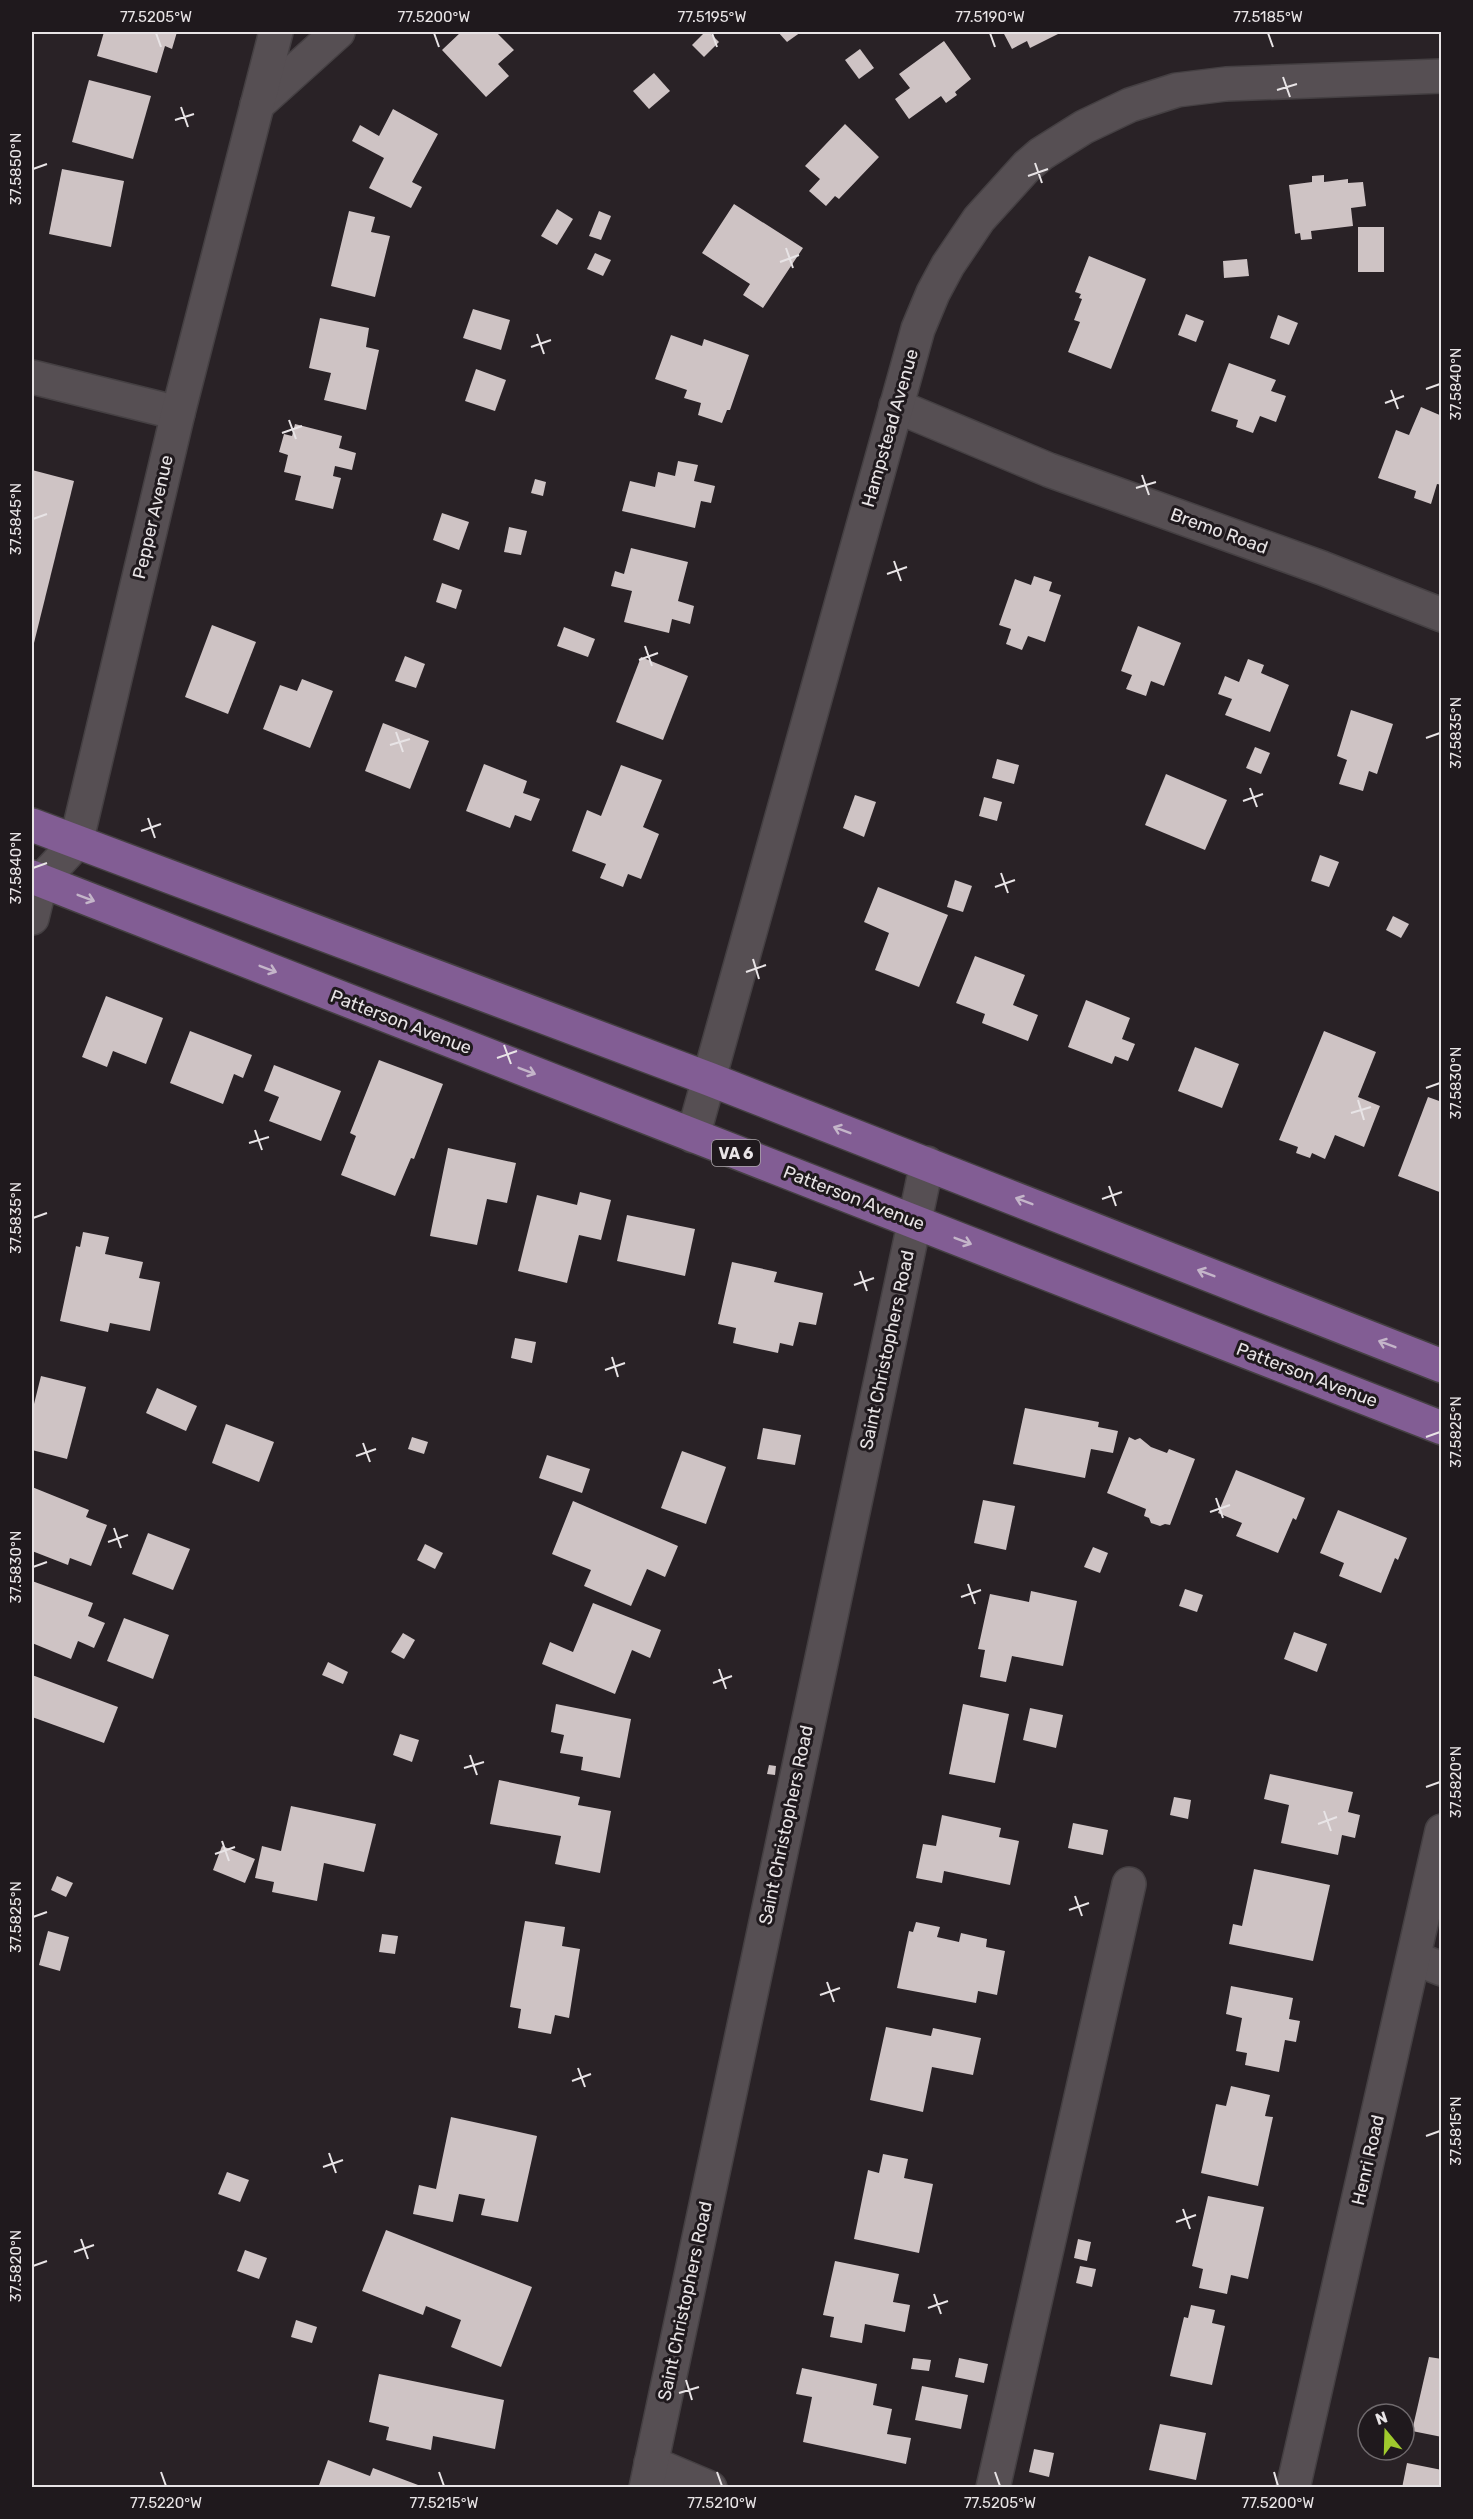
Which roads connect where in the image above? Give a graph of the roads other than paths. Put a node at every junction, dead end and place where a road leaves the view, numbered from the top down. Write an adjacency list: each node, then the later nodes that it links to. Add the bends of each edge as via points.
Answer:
1 (276, 32): 4 (street, Pepper Avenue)
2 (338, 32): 4 (street)
3 (1442, 76): 6 (street, Hampstead Avenue, via 1226,84 1177,90 1130,105 1084,127 1026,166 979,219 948,265 918,329)
4 (257, 105): 7 (street, Pepper Avenue)
5 (32, 377): 7 (street)
6 (896, 406): 8 (street, Bremo Road, via 1049,470); 13 (street, Hampstead Avenue)
7 (178, 413): 10 (street, Pepper Avenue)
8 (1442, 615)
9 (32, 825): 10 (main road)
10 (76, 843): 11 (street, Pepper Avenue); 13 (main road)
11 (36, 879): 12 (street, Pepper Avenue); 14 (main road, Patterson Avenue / VA 6, one-way to 14)
12 (32, 918)
13 (710, 1079): 14 (street, Hampstead Avenue); 15 (main road, one-way to 13)
14 (693, 1136): 16 (main road, Patterson Avenue / VA 6)
15 (927, 1163): 16 (street, Saint Christophers Road); 17 (main road, one-way to 15)
16 (914, 1222): 18 (main road, Patterson Avenue / VA 6, one-way to 18); 22 (street, Saint Christophers Road)
17 (1442, 1366)
18 (1442, 1428)
19 (1442, 1832): 21 (street, Henri Road)
20 (1129, 1884): 24 (street)
21 (1428, 1963): 25 (street, Henri Road)
22 (648, 2475): 23 (street)
23 (710, 2487)
24 (993, 2487)
25 (1293, 2487)

